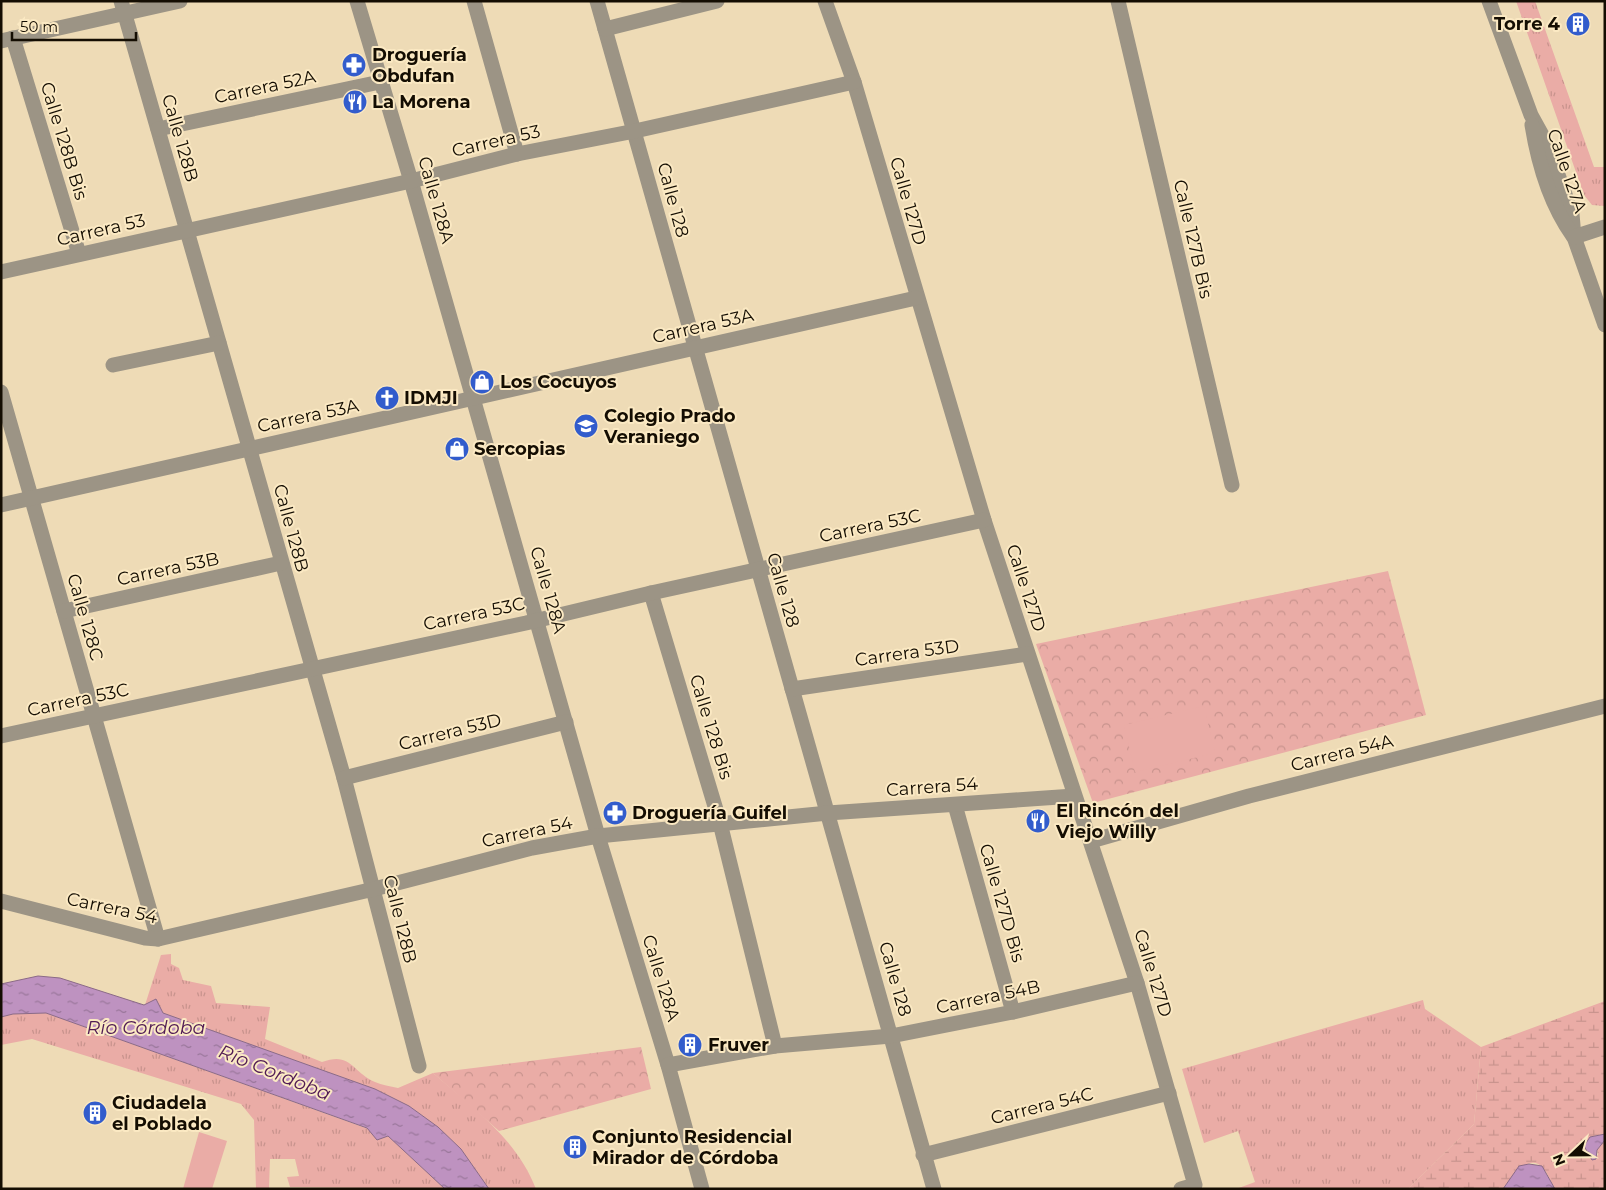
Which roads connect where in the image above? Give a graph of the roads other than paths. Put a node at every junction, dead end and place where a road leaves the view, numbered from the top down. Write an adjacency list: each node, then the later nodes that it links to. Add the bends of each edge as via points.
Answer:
1 (180, 1): 9 (street)
2 (357, 1): 12 (street, Calle 128A)
3 (474, 1): 16 (street)
4 (597, 1): 10 (street, Calle 128)
5 (717, 1): 10 (street)
6 (825, 1): 13 (street, Calle 127D)
7 (1118, 1): 31 (street, Calle 127B Bis)
8 (1489, 1): 20 (street, Calle 127A, via 1531,115 1536,148 1560,218)
9 (123, 8): 11 (street); 14 (street, Calle 128B)
10 (605, 29): 15 (street, Calle 128)
11 (7, 40): 21 (street, Calle 128B Bis)
12 (380, 82): 14 (street, Carrera 52A); 17 (street, Calle 128A)
13 (854, 82): 15 (street, Carrera 53); 23 (street, Calle 127D)
14 (158, 129): 19 (street, Calle 128B)
15 (636, 131): 16 (street, Carrera 53); 26 (street, Calle 128)
16 (517, 154): 17 (street, Carrera 53)
17 (411, 181): 19 (street, Carrera 53); 29 (street, Calle 128A)
18 (1605, 227): 20 (street)
19 (187, 230): 21 (street, Carrera 53); 25 (street, Calle 128B)
20 (1574, 237): 24 (street, Calle 127A)
21 (79, 254): 22 (street, Carrera 53)
22 (1, 272)
23 (916, 298): 26 (street, Carrera 53A); 34 (street, Calle 127D)
24 (1605, 325)
25 (219, 343): 27 (street); 30 (street, Calle 128B)
26 (695, 347): 29 (street, Carrera 53A); 36 (street, Calle 128)
27 (113, 365)
28 (1, 392): 32 (street, Calle 128C)
29 (474, 400): 30 (street, Carrera 53A); 39 (street, Calle 128A)
30 (250, 447): 32 (street, Carrera 53A); 35 (street, Calle 128B)
31 (1232, 485)
32 (32, 498): 33 (street, Carrera 53A); 38 (street, Calle 128C)
33 (1, 505)
34 (984, 520): 36 (street, Carrera 53C); 40 (street, Calle 127D)
35 (281, 563): 38 (street, Carrera 53B); 41 (street, Calle 128B)
36 (758, 570): 37 (street, Carrera 53C); 42 (street, Calle 128)
37 (651, 593): 39 (street, Carrera 53C); 51 (street, Calle 128 Bis)
38 (64, 611): 44 (street, Calle 128C)
39 (538, 620): 41 (street, Carrera 53C); 45 (street, Calle 128A)
40 (1027, 654): 42 (street, Carrera 53D); 48 (street, Calle 127D)
41 (312, 668): 44 (street, Carrera 53C); 47 (street, Calle 128B)
42 (792, 689): 50 (street, Calle 128)
43 (1605, 706): 53 (street, Carrera 54A, via 1257,794)
44 (94, 716): 46 (street, Carrera 53C); 56 (street, Calle 128C)
45 (566, 722): 47 (street, Carrera 53D); 52 (street, Calle 128A)
46 (1, 736)
47 (344, 778): 54 (street, Calle 128B)
48 (1074, 796): 49 (street, Carrera 54); 53 (street, Calle 127D)
49 (955, 805): 50 (street, Carrera 54); 58 (street, Calle 127D Bis)
50 (828, 813): 51 (street, Carrera 54); 59 (street, Calle 128)
51 (720, 823): 52 (street, Carrera 54); 60 (street, Calle 128 Bis)
52 (598, 836): 54 (street, Carrera 54, via 532,848); 61 (street, Calle 128A)
53 (1091, 841): 57 (street, Calle 127D)
54 (374, 889): 56 (street, Carrera 54); 62 (street, Calle 128B)
55 (1, 901): 56 (street, Carrera 54)
56 (158, 939)
57 (1137, 983): 58 (street, Carrera 54B); 63 (street, Calle 127D)
58 (1013, 1012): 59 (street, Carrera 54B)
59 (891, 1036): 60 (street, Carrera 54B); 64 (street, Calle 128)
60 (775, 1046): 61 (street, Carrera 54B)
61 (668, 1065): 66 (street, Calle 128A)
62 (419, 1066)
63 (1169, 1093): 64 (street, Carrera 54C); 65 (street, Calle 127D)
64 (923, 1154): 67 (street, Calle 128)
65 (1188, 1187)
66 (702, 1189)
67 (934, 1189)

